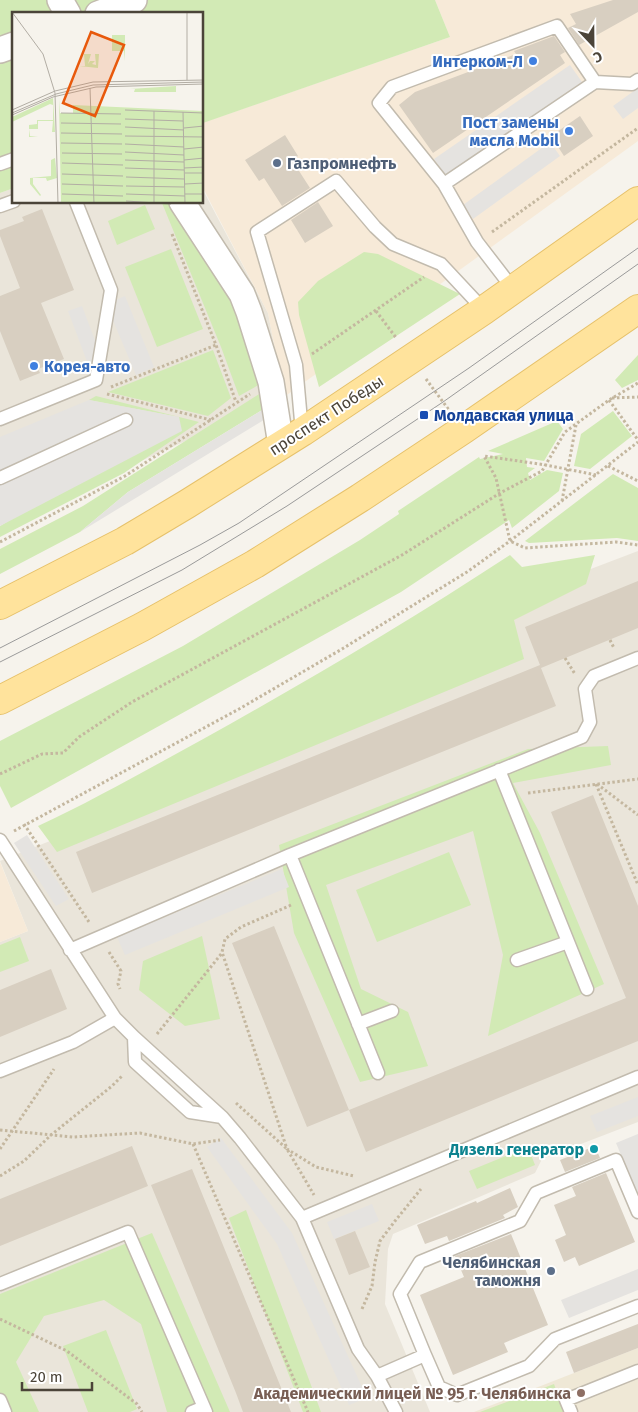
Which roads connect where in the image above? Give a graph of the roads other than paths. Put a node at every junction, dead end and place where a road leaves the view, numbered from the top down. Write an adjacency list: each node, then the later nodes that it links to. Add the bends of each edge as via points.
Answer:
1 (60, 0): 3 (street)
2 (134, 0): 4 (street)
3 (67, 12)
4 (103, 12)
5 (12, 46): 6 (street)
6 (0, 50)
7 (638, 80): 8 (lane, via 632,84)
8 (595, 82): 11 (lane); 11 (lane, via 557,26 392,87 379,103)
9 (12, 160): 10 (lane)
10 (0, 164)
11 (444, 184): 17 (lane, via 477,242)
12 (638, 201): 17 (main road, проспект Победы)
13 (12, 202): 16 (lane)
14 (77, 204): 20 (lane, via 111,290 96,380)
15 (183, 204): 22 (street, via 242,294)
16 (0, 206)
17 (514, 290): 19 (main road, проспект Победы)
18 (638, 309): 26 (main road, via 353,503 255,564)
19 (484, 310): 22 (main road, проспект Победы); 22 (lane, via 441,264 393,244 374,227 336,181 257,232 296,365)
20 (0, 420)
21 (126, 420): 23 (lane)
22 (292, 438): 24 (main road, проспект Победы, via 125,541)
23 (0, 478)
24 (0, 605)
25 (638, 658): 27 (lane, via 594,676 585,689 590,722 582,737)
26 (0, 700)
27 (499, 770): 29 (lane); 30 (lane)
28 (4, 837): 31 (lane)
29 (290, 855): 31 (lane); 36 (lane)
30 (568, 942): 32 (lane); 33 (lane)
31 (70, 950): 35 (lane)
32 (517, 960)
33 (587, 989)
34 (392, 1011): 36 (lane)
35 (115, 1018): 37 (lane); 38 (lane, via 73,1042)
36 (358, 1024): 39 (lane)
37 (134, 1037): 41 (lane); 41 (lane, via 135,1062 190,1112)
38 (0, 1071)
39 (378, 1073)
40 (638, 1077): 43 (lane)
41 (222, 1117): 43 (lane)
42 (638, 1212): 46 (lane, via 616,1160 536,1193 520,1221 420,1262 400,1294)
43 (302, 1218): 48 (lane, via 358,1349)
44 (0, 1284): 50 (lane, via 128,1232)
45 (638, 1306): 46 (lane, via 555,1339 529,1366 457,1394 439,1386)
46 (425, 1355): 48 (lane)
47 (638, 1371): 53 (lane, via 566,1400)
48 (376, 1376): 52 (lane)
49 (0, 1400): 51 (lane)
50 (201, 1410)
51 (5, 1412)
52 (396, 1412)
53 (571, 1412)

